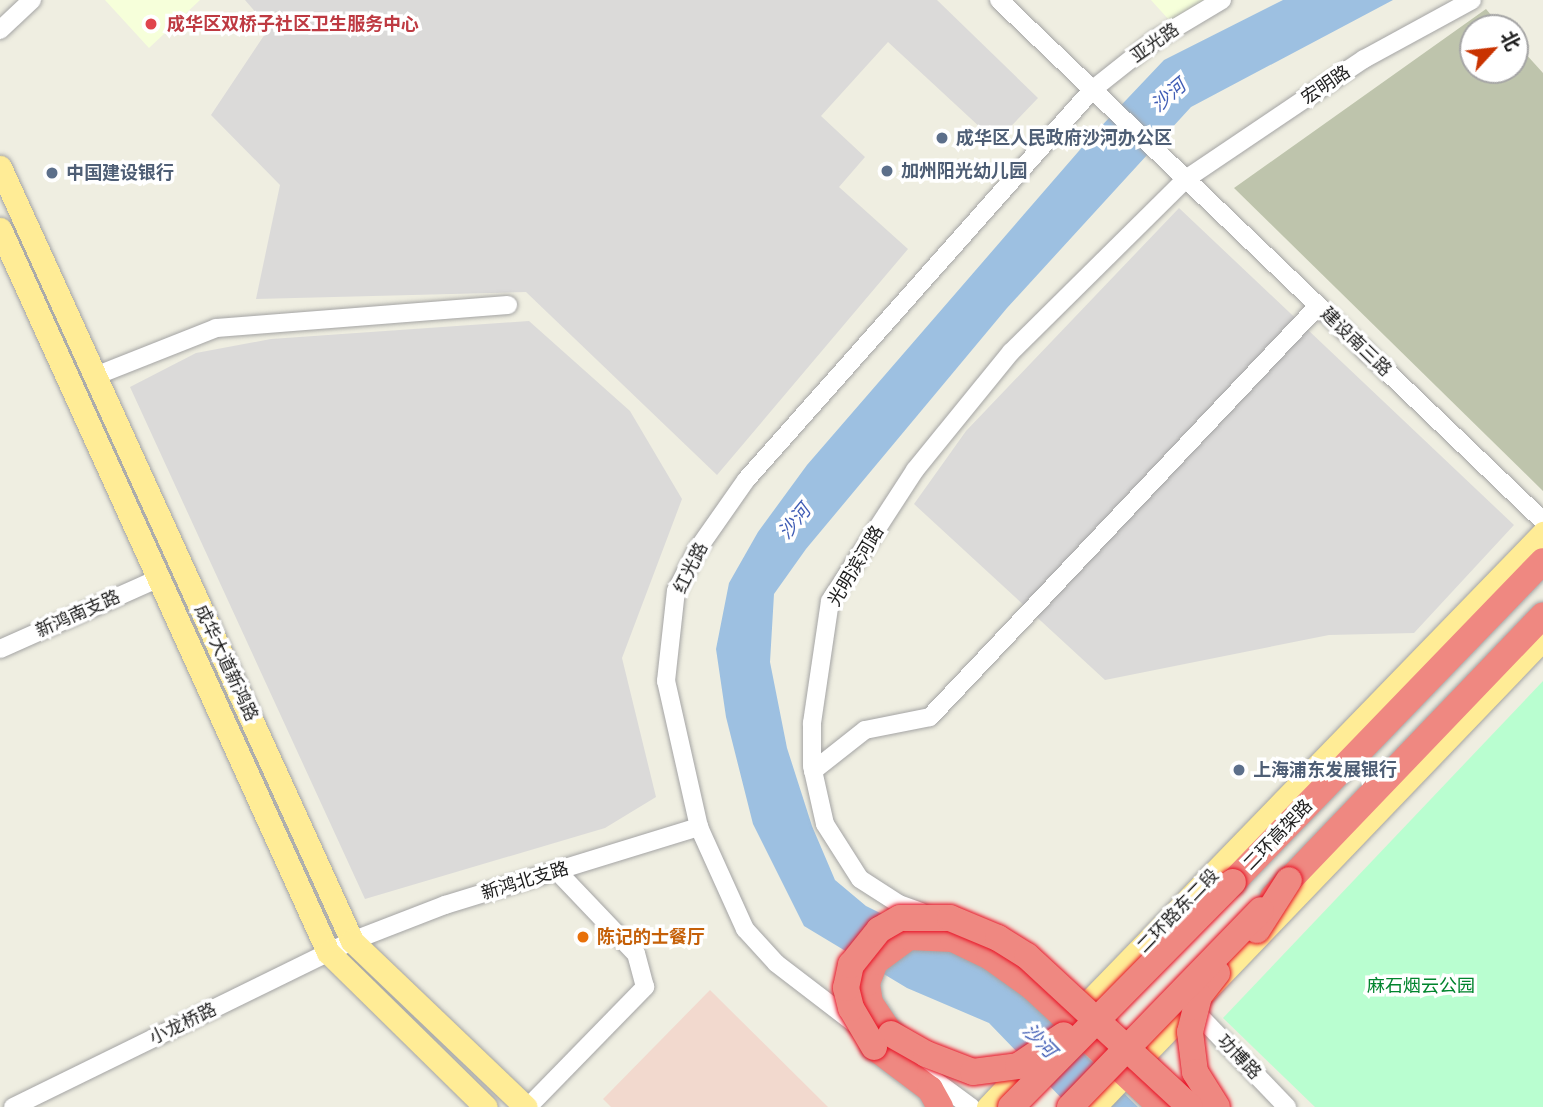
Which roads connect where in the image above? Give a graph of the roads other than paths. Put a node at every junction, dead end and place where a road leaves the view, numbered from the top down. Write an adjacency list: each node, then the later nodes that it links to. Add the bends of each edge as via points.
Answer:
1 (32, 0): 5 (street)
2 (999, 0): 6 (street, 建设南三路)
3 (1222, 0): 6 (street, 亚光路, via 1155,40)
4 (1472, 0): 8 (street, 宏明路, via 1364,59)
5 (0, 30)
6 (1096, 94): 8 (street, 建设南三路); 21 (street, 红光路, via 746,480 697,550 676,591 666,681)
7 (0, 167): 12 (main road, 成华大道新鸿路)
8 (1186, 179): 11 (street, 建设南三路); 20 (street, 光明滨河路, via 1011,352 915,470 830,601 812,723)
9 (0, 229): 16 (main road, 成华大道新鸿路)
10 (508, 304): 12 (street, via 216,328)
11 (1318, 306): 13 (street, 建设南三路); 20 (street, via 930,717 864,730)
12 (95, 376): 24 (main road, 成华大道新鸿路)
13 (1543, 521)
14 (1543, 533): 28 (main road, 二环路东二段)
15 (1543, 561): 26 (highway, 二环高架路, bridge)
16 (157, 579): 19 (street, 新鸿南支路); 25 (main road, 成华大道新鸿路)
17 (1543, 615): 23 (highway)
18 (1543, 639): 27 (main road)
19 (0, 649)
20 (813, 771): 28 (street, 光明滨河路, via 825,824 860,879 899,904 1001,946)
21 (699, 827): 22 (street, 新鸿北支路); 33 (street, 红光路, via 745,929 776,963)
22 (557, 871): 24 (street, 新鸿北支路, via 445,905); 31 (street, via 636,954 645,987)
23 (1289, 880): 36 (highway, bridge); 40 (highway, bridge, via 1268,918 1213,976 1193,1015 1190,1053 1205,1093)
24 (352, 941): 25 (street, 小龙桥路); 31 (main road, 成华大道新鸿路)
25 (328, 953): 29 (street, 小龙桥路); 30 (main road, 成华大道新鸿路)
26 (1124, 990): 35 (highway, 二环高架路, bridge); 38 (highway, bridge, via 1079,1020 1070,1029 1053,1045 1018,1066 973,1072 891,1034 870,1003 867,983 875,962 909,937 953,939 990,957 1032,987 1071,1024 1081,1033 1141,1088)
27 (1191, 1007): 37 (main road); 41 (street, 功博路)
28 (1079, 1012): 34 (main road, 二环路东二段, bridge)
29 (13, 1107)
30 (486, 1107)
31 (527, 1107)
32 (940, 1107): 39 (highway, bridge, via 930,1089 874,1047 851,1008 846,988 851,965 862,947 879,930 914,915 950,918 1027,956)
33 (971, 1107)
34 (988, 1107)
35 (1011, 1107)
36 (1070, 1107)
37 (1094, 1107)
38 (1161, 1107)
39 (1190, 1107)
40 (1217, 1107)
41 (1287, 1107)

